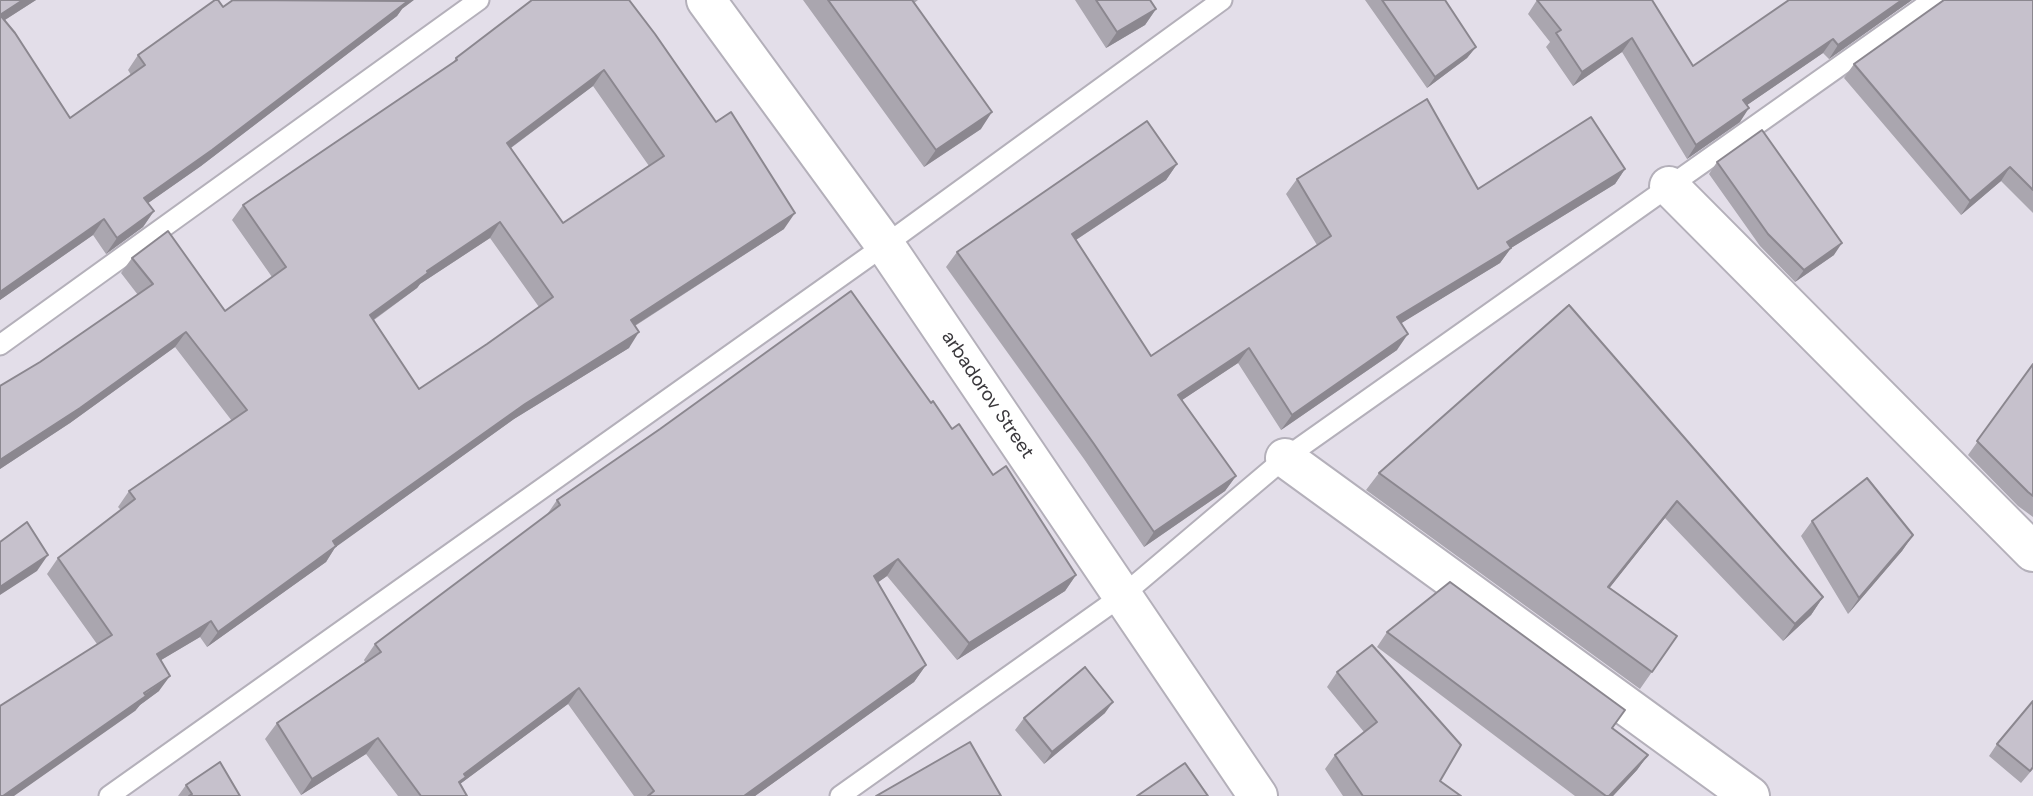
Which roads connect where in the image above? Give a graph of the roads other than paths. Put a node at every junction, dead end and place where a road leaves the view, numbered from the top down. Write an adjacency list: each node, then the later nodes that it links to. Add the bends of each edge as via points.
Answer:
1 (479, 0): 7 (lane)
2 (706, 0): 6 (street, arbadorov Street)
3 (1222, 0): 6 (lane)
4 (1933, 0): 5 (lane)
5 (1669, 186): 8 (lane); 9 (street)
6 (885, 245): 10 (street, arbadorov Street); 11 (lane)
7 (0, 345)
8 (1285, 458): 10 (lane); 14 (street)
9 (2033, 552)
10 (1123, 595): 12 (lane); 13 (street, arbadorov Street)
11 (109, 796)
12 (840, 796)
13 (1258, 796)
14 (1750, 796)

